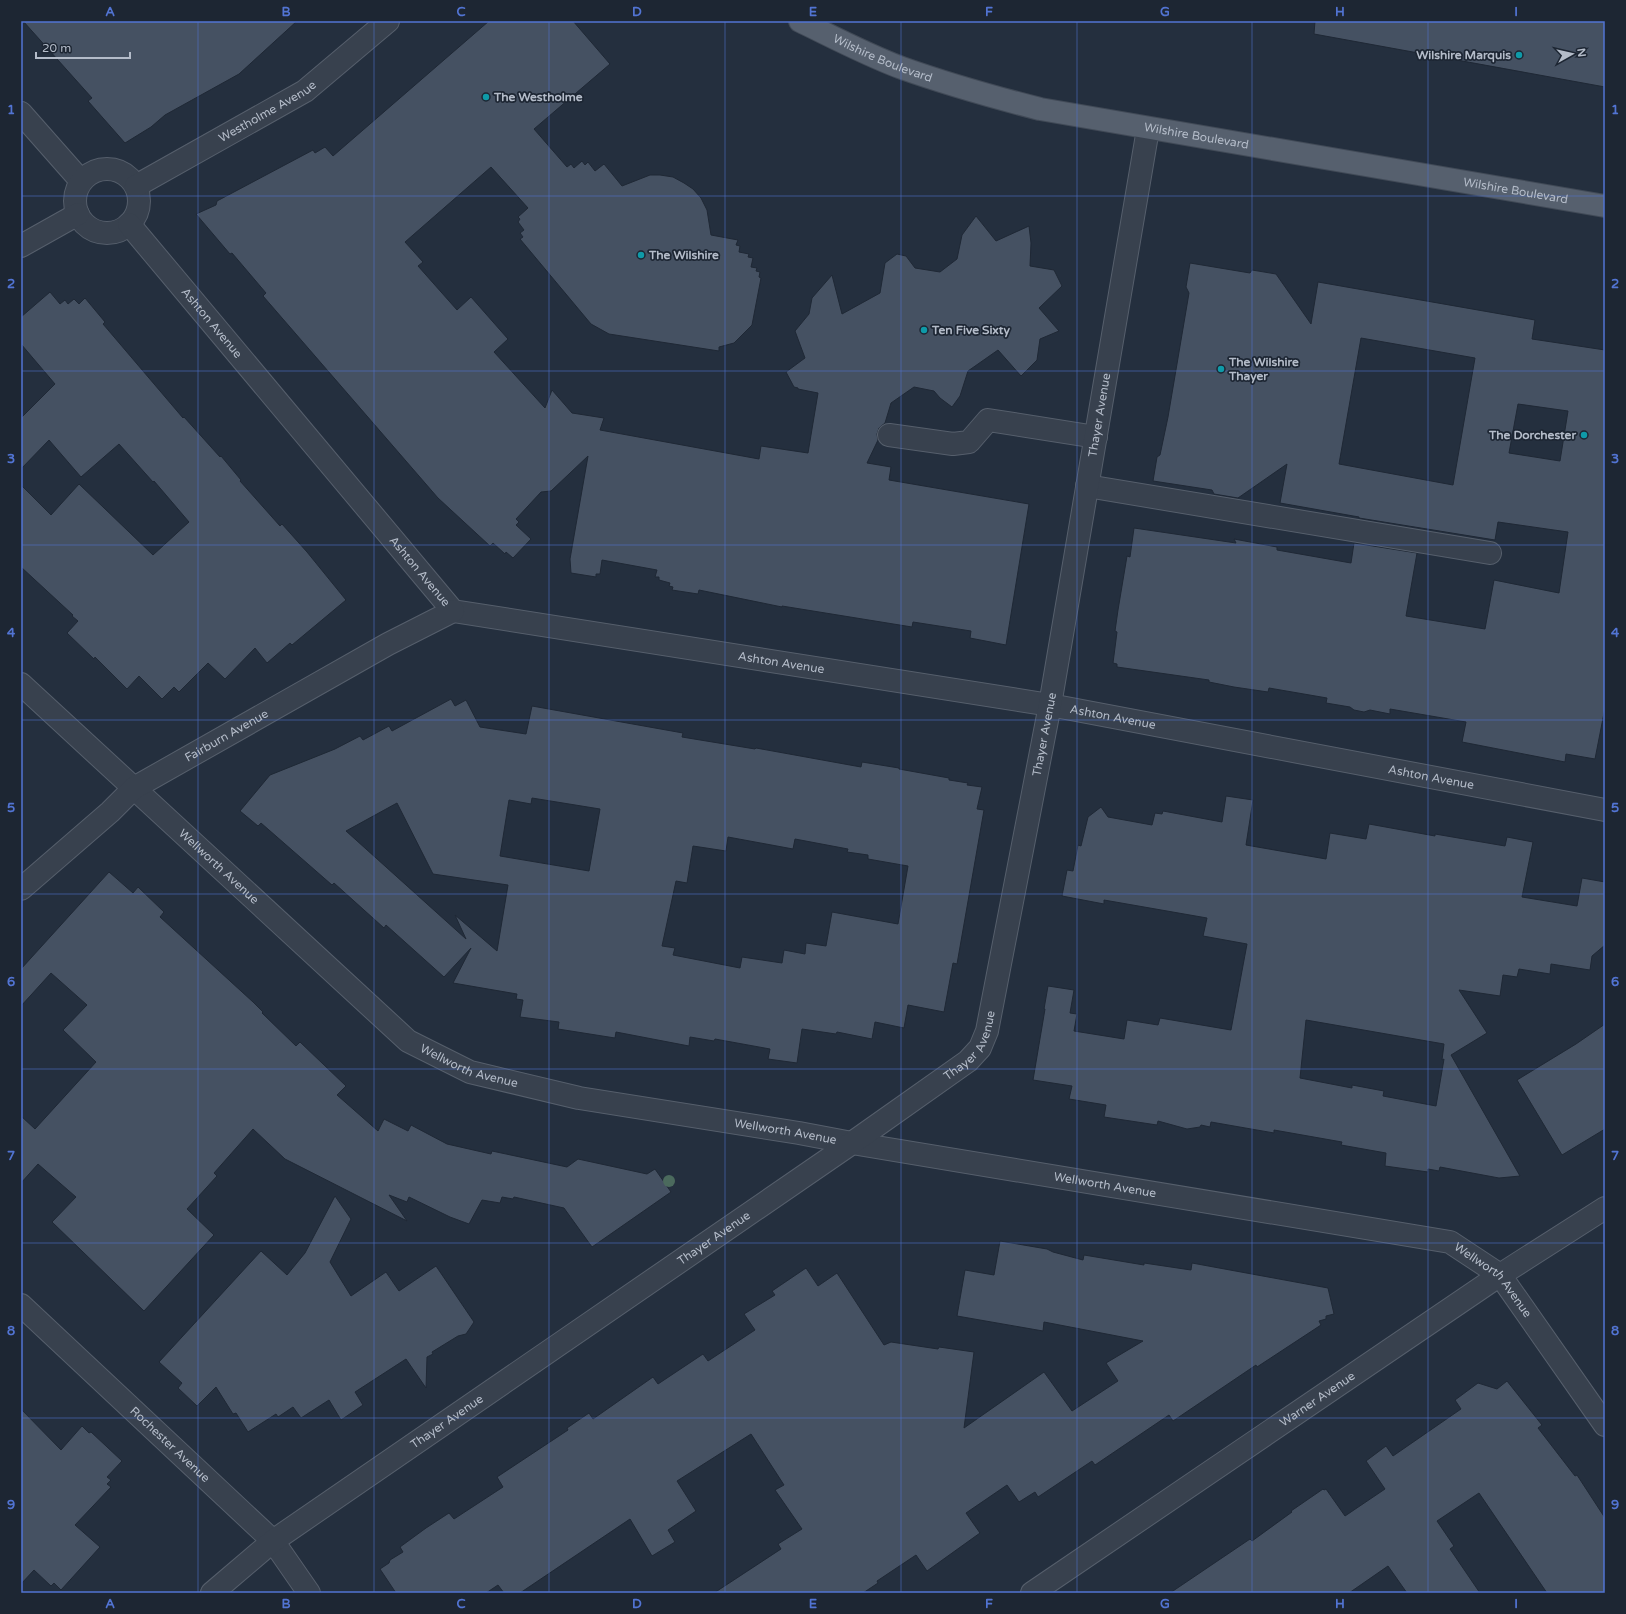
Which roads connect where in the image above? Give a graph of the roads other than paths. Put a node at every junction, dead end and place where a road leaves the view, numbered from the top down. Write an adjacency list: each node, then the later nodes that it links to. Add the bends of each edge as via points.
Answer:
1 (388, 21): 6 (street, Westholme Avenue, via 305,91)
2 (800, 21): 4 (main road, Wilshire Boulevard, via 901,68 980,94 1040,109)
3 (21, 113): 5 (street)
4 (1148, 129): 7 (main road, Wilshire Boulevard); 12 (street, Thayer Avenue)
5 (81, 181): 6 (street, via 89,174 110,168 120,171); 8 (street, via 75,197)
6 (136, 186): 9 (street, via 138,210)
7 (1605, 206)
8 (78, 214): 9 (street, via 84,223 101,232 111,233); 10 (street)
9 (129, 224): 15 (street, Ashton Avenue)
10 (21, 246)
11 (889, 435): 12 (street, via 953,444 969,442 988,420)
12 (1096, 437): 13 (street, Thayer Avenue)
13 (1087, 486): 14 (street); 17 (street, Thayer Avenue)
14 (1490, 552)
15 (453, 611): 17 (street, Ashton Avenue); 18 (street, Fairburn Avenue, via 388,644)
16 (21, 684): 18 (street, Wellworth Avenue)
17 (1050, 705): 19 (street, Ashton Avenue); 21 (street, Thayer Avenue, via 987,1031 980,1048 968,1061)
18 (134, 788): 20 (street, Fairburn Avenue); 21 (street, Wellworth Avenue, via 408,1041 470,1072 580,1098)
19 (1605, 810)
20 (21, 889)
21 (852, 1143): 23 (street, Wellworth Avenue, via 1450,1242); 26 (street, Thayer Avenue)
22 (1605, 1208): 23 (street, Warner Avenue)
23 (1500, 1275): 25 (street, Wellworth Avenue); 29 (street, Warner Avenue)
24 (21, 1305): 26 (street, Rochester Avenue)
25 (1605, 1425)
26 (273, 1541): 27 (street, Thayer Avenue); 28 (street, Rochester Avenue)
27 (212, 1593)
28 (309, 1593)
29 (1032, 1593)

